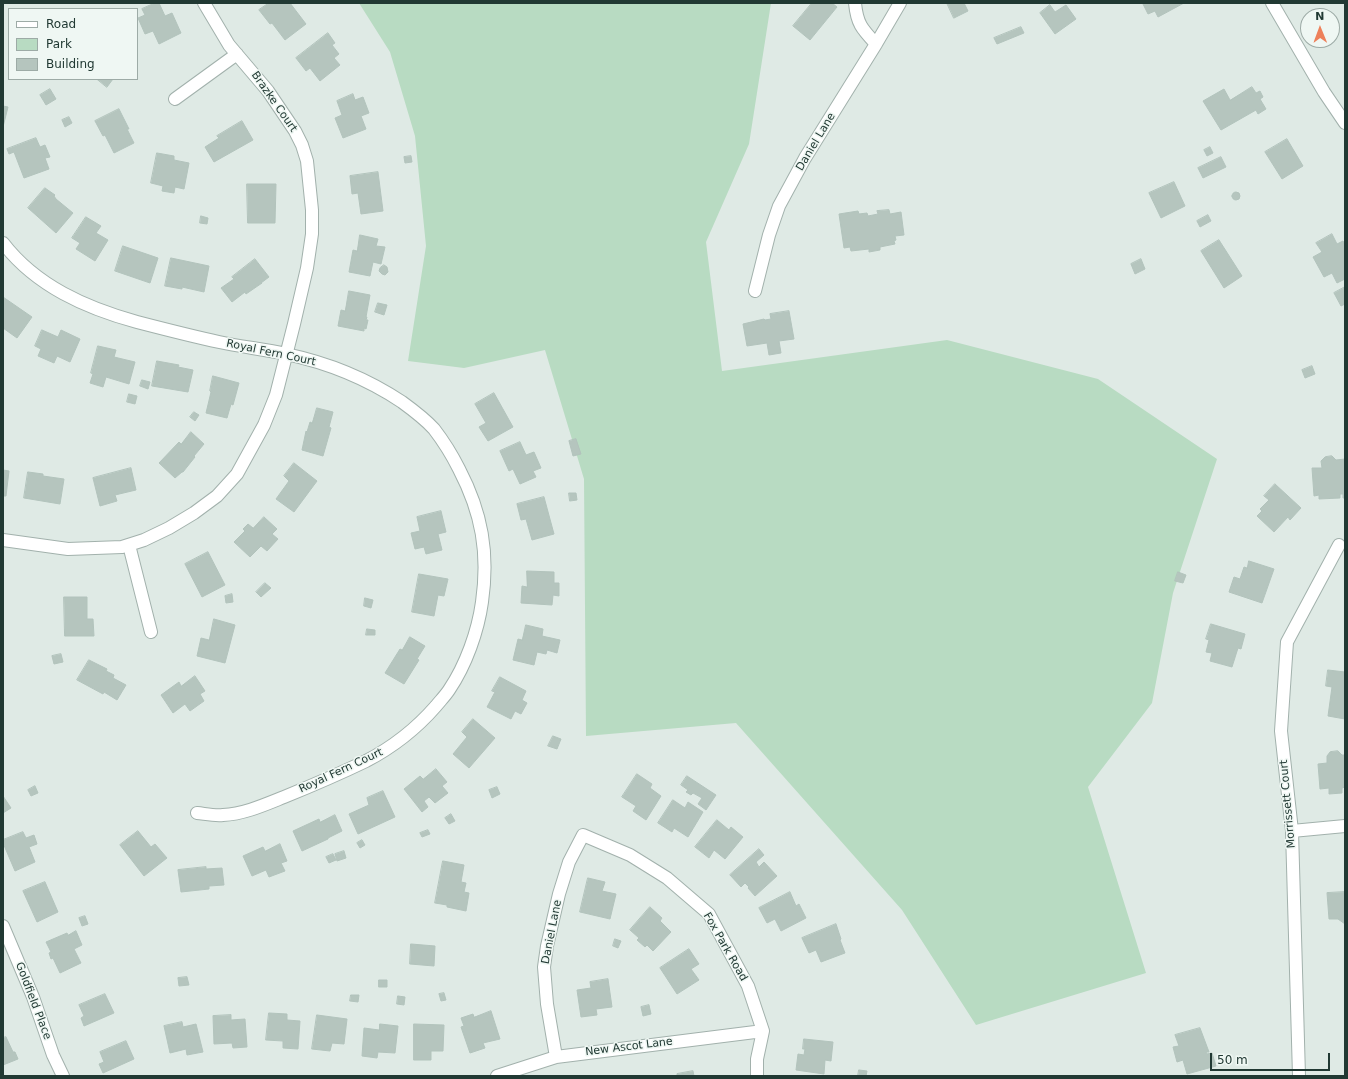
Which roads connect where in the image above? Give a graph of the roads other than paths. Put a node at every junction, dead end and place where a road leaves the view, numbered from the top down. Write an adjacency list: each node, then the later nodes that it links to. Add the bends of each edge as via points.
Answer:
1 (204, 3): 6 (street, Brazke Court)
2 (855, 3): 5 (street, via 862,28)
3 (900, 3): 5 (street, Daniel Lane)
4 (1272, 3): 8 (street)
5 (876, 44): 10 (street, Daniel Lane, via 805,158 779,206)
6 (237, 54): 7 (street); 11 (street, Brazke Court, via 284,114 302,145 307,161 312,234 307,268)
7 (175, 99)
8 (1345, 124)
9 (3, 243): 11 (street, Royal Fern Court, via 29,271 47,284 90,307 157,328)
10 (755, 291)
11 (287, 354): 13 (street, Brazke Court, via 276,395 264,425 237,474 217,496 194,513 169,528); 16 (street, Royal Fern Court, via 358,376 413,410 433,428 452,456 476,507 484,557 485,580 481,608 467,656 449,691 415,728 392,746 332,776 245,812 224,815)
12 (3, 540): 13 (street, Brazke Court, via 68,549)
13 (129, 545): 15 (street)
14 (1339, 545): 18 (street, Morrissett Court, via 1286,642 1281,731)
15 (151, 632)
16 (197, 813)
17 (1345, 826): 18 (street)
18 (1292, 831): 26 (street, Morrissett Court)
19 (583, 835): 21 (street, Fox Park Road, via 630,855 667,878 708,914 748,986); 22 (street, Daniel Lane, via 569,862 559,894 544,967)
20 (3, 926): 23 (street, Goldfield Place)
21 (763, 1031): 22 (street, New Ascot Lane); 25 (street, via 757,1059)
22 (556, 1056): 24 (street, New Ascot Lane)
23 (63, 1076)
24 (497, 1076)
25 (757, 1076)
26 (1299, 1076)

